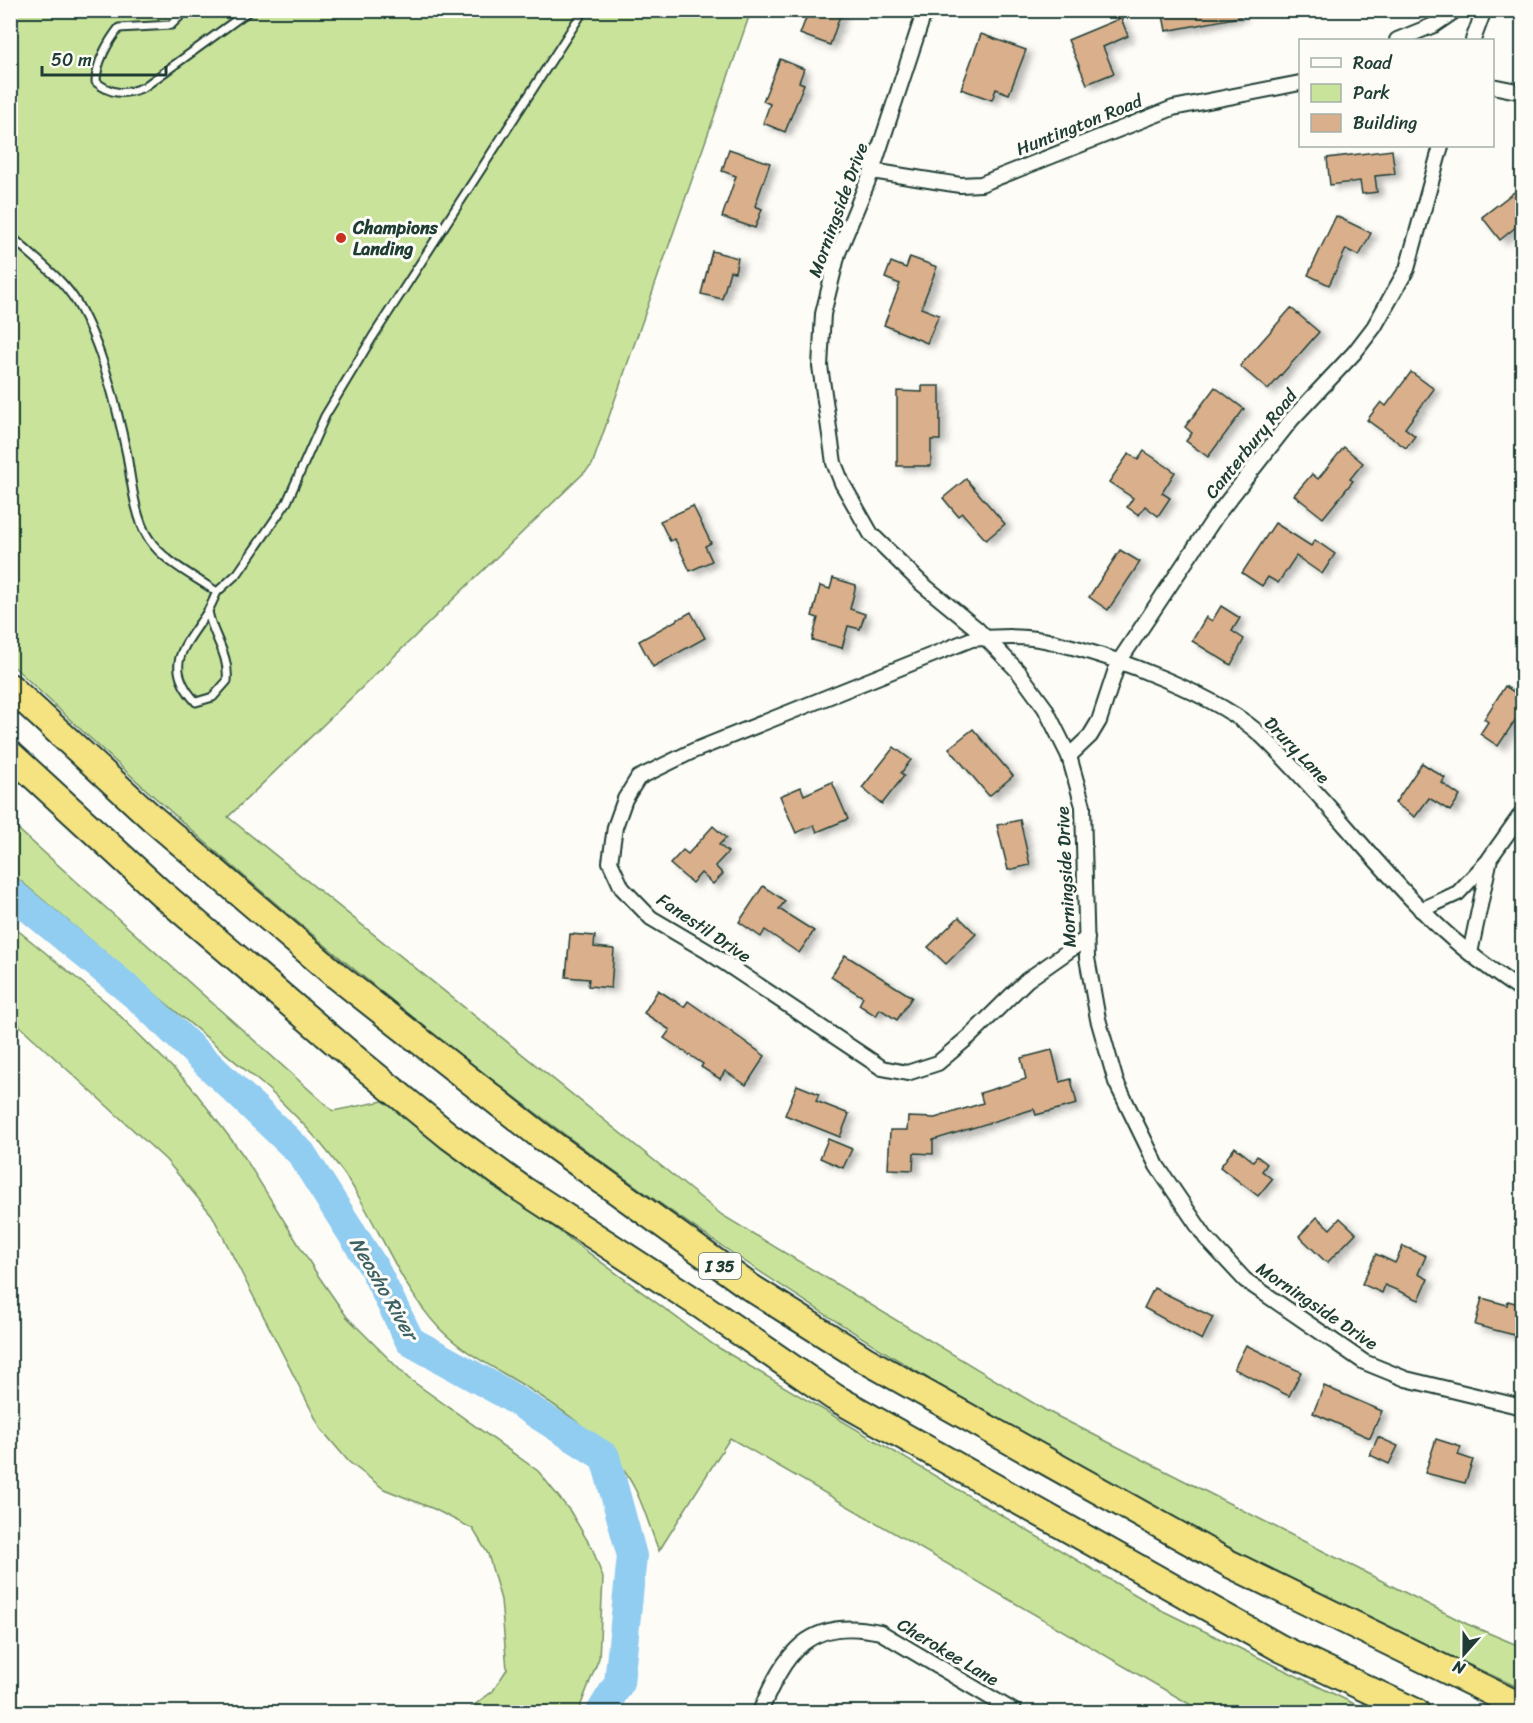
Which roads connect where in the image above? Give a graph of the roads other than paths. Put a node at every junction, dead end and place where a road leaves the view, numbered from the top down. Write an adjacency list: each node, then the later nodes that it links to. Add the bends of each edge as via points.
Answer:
1 (180, 10): 2 (lane, via 180,16 171,25 119,28 96,71 96,82 106,90 126,95 144,87)
2 (250, 10)
3 (584, 10): 15 (lane, via 372,338 325,416 287,502 238,573)
4 (925, 10): 13 (street, Morningside Drive)
5 (1456, 10): 7 (street, via 1434,25)
6 (1484, 10): 8 (street)
7 (1399, 39)
8 (1473, 39)
9 (1299, 83): 13 (street, Huntington Road, via 1173,108 981,184 960,185)
10 (1494, 86): 11 (street)
11 (1522, 92)
12 (1441, 147): 18 (street, Canterbury Road, via 1407,269 1374,327 1292,419 1216,516)
13 (872, 171): 17 (street, Morningside Drive, via 838,253 823,314 820,366 834,463 871,534)
14 (10, 235): 15 (lane, via 63,283 78,305 99,355 148,538 164,556)
15 (217, 591): 16 (lane)
16 (208, 610): 16 (lane, via 179,655 178,673 196,702 213,697 227,681 225,654 210,625)
17 (986, 638): 18 (street, Drury Lane, via 1012,636 1053,642); 21 (street, Morningside Drive, via 1018,671 1045,708); 25 (street, Fanestil Drive, via 972,639 693,751 638,778 625,799 610,862 622,888 651,918 882,1068 907,1073 938,1063 1028,980)
18 (1118, 663): 21 (street, Canterbury Road, via 1099,722 1083,746); 24 (street, Drury Lane, via 1229,710 1262,737)
19 (10, 687): 29 (highway, I 35, via 152,818 337,976 542,1137 750,1287 864,1359 1230,1564)
20 (10, 754): 32 (highway, I 35, via 161,893 352,1056 522,1190 834,1397 1280,1648)
21 (1068, 756): 25 (street, Morningside Drive, via 1083,806)
22 (1522, 813): 23 (street)
23 (1490, 858): 24 (street, via 1458,893); 26 (street)
24 (1421, 910): 26 (street, Drury Lane)
25 (1086, 938): 28 (street, Morningside Drive, via 1098,1018 1116,1082 1157,1166 1206,1238 1245,1280 1364,1362 1406,1379)
26 (1470, 953): 27 (street, Drury Lane)
27 (1522, 991)
28 (1522, 1407)
29 (1522, 1707)
30 (760, 1713): 31 (street, Cherokee Lane, via 777,1673 799,1646 820,1632 856,1627 880,1632)
31 (1015, 1713)
32 (1416, 1713)

